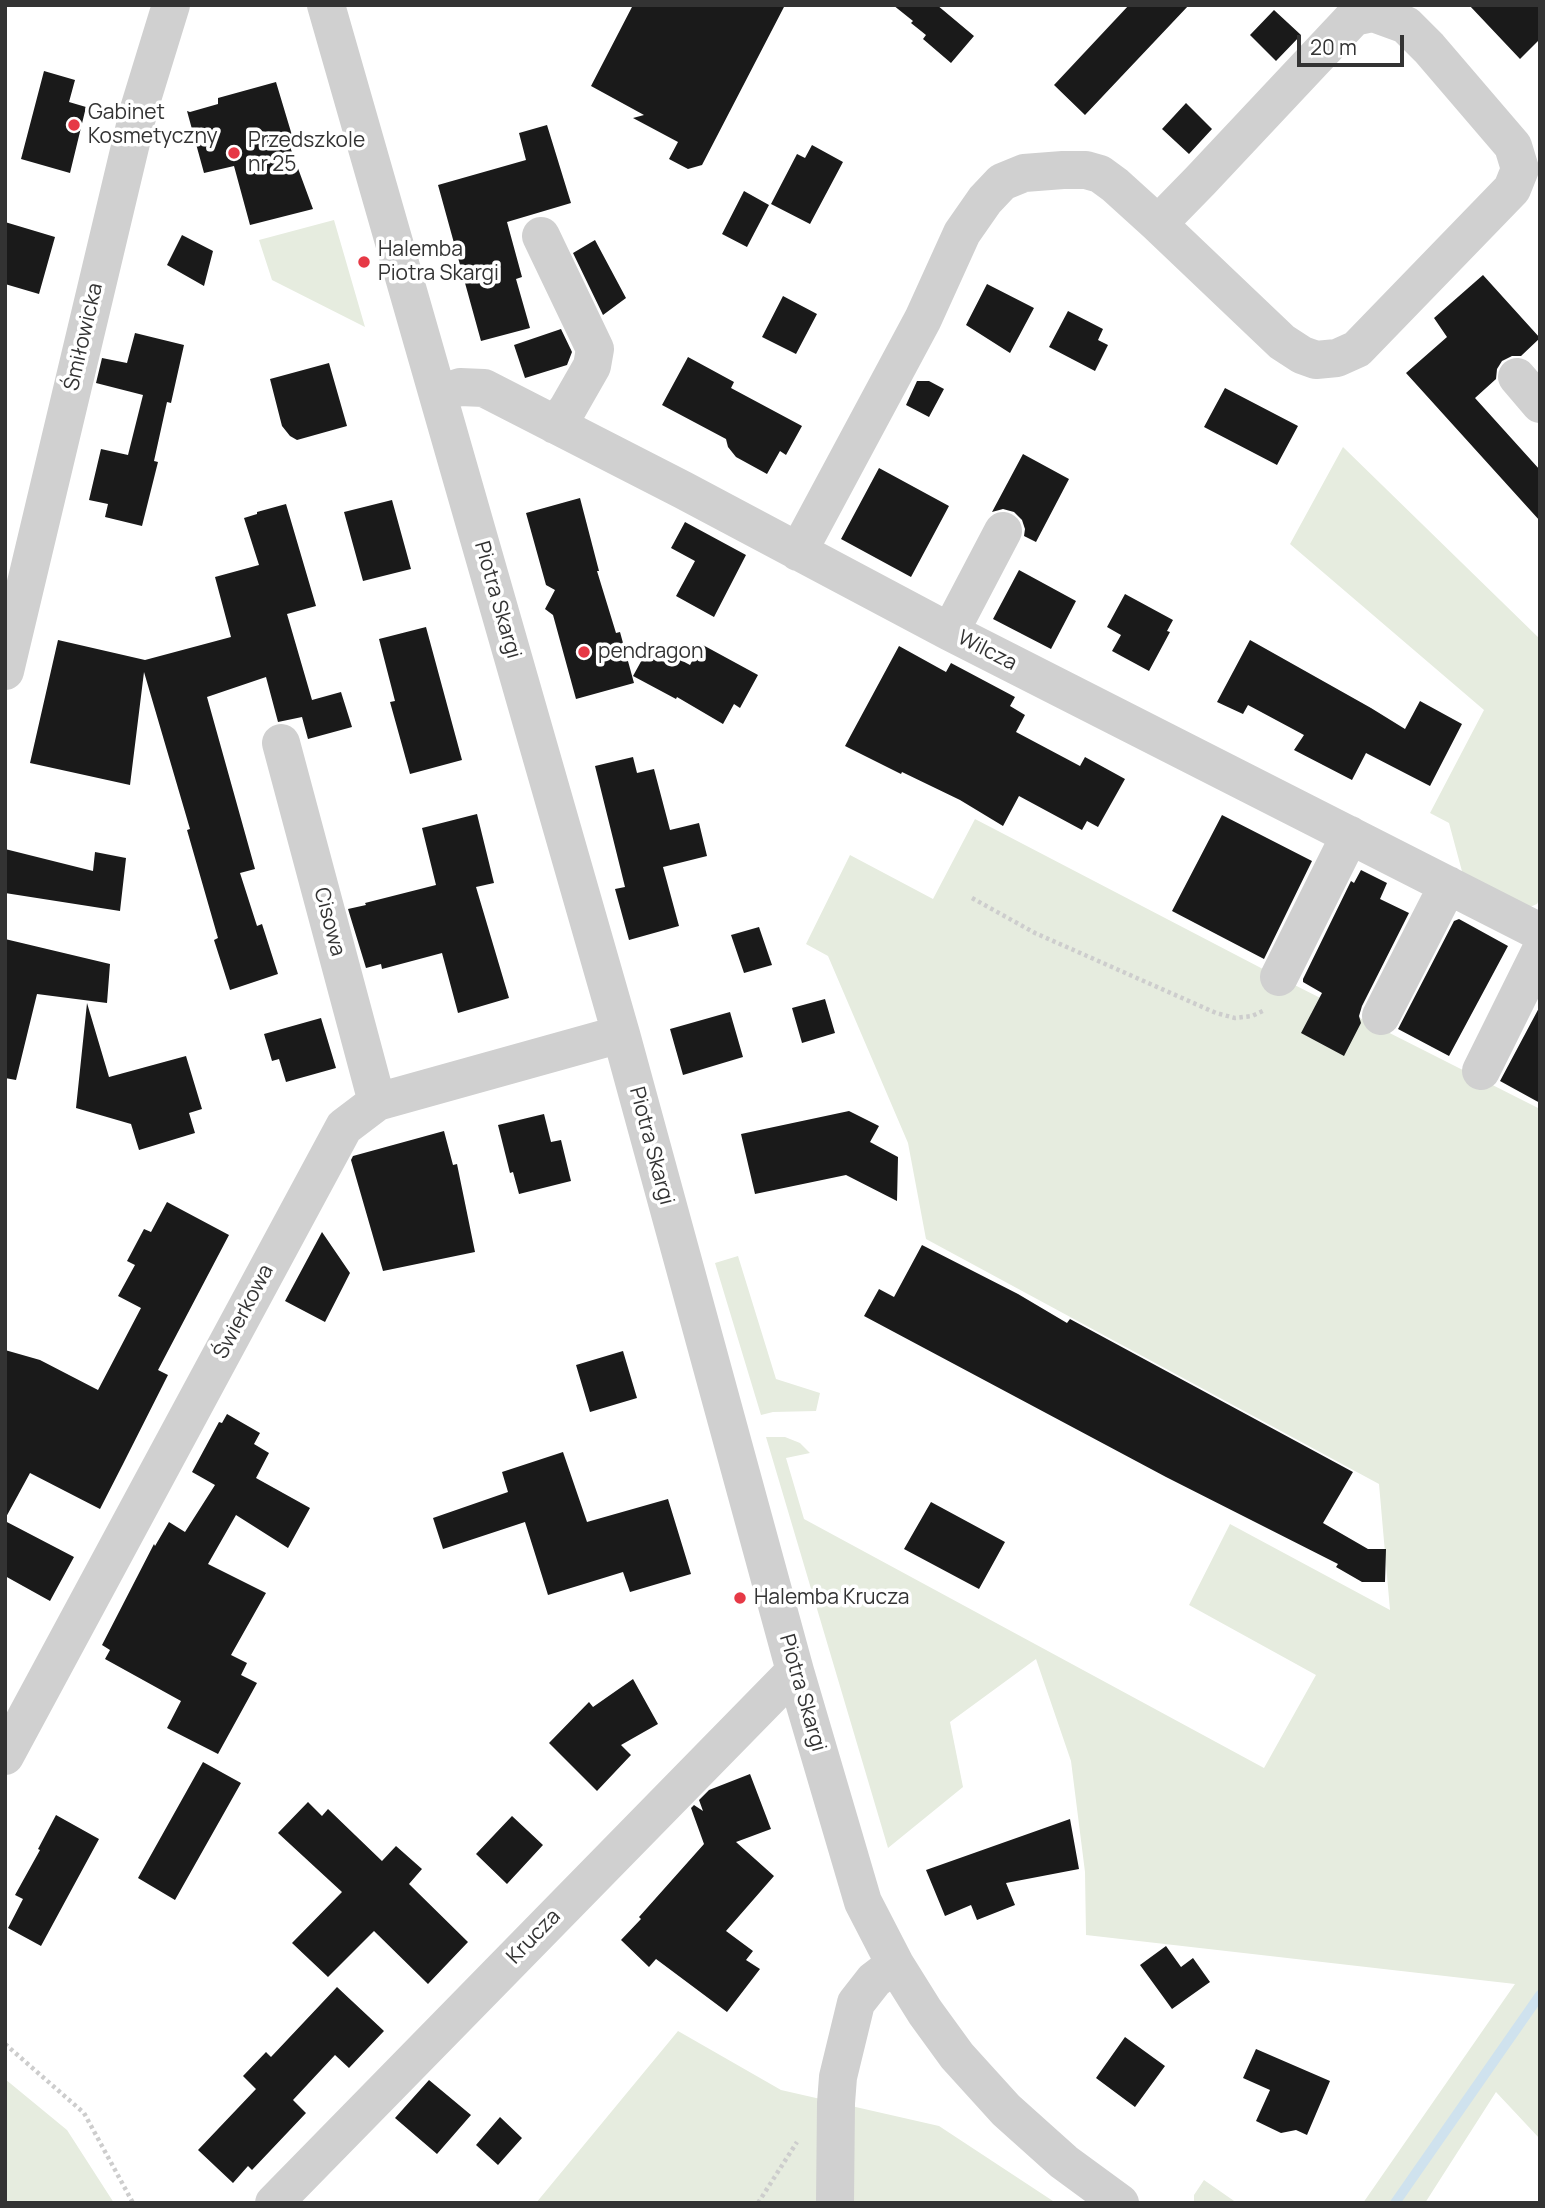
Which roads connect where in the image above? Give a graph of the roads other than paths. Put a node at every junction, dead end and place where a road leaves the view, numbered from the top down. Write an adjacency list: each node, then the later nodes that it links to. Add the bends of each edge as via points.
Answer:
1 (172, 5): 10 (street, Śmiłowicka, via 139,109)
2 (326, 5): 5 (street, Piotra Skargi)
3 (1158, 223): 3 (street, via 1282,342 1315,360 1337,358 1357,349 1483,219 1512,189 1520,169 1513,146 1429,48 1406,25 1373,13 1354,17); 8 (street, via 1115,185 1086,170 1024,173 1002,182 962,233 923,319)
4 (541, 236): 6 (street, via 595,349 592,366)
5 (438, 394): 6 (street, Wilcza, via 460,387 484,388); 17 (street, Piotra Skargi)
6 (555, 425): 8 (street, Wilcza)
7 (1003, 531): 9 (street)
8 (798, 552): 9 (street, Wilcza)
9 (950, 632): 12 (street, Wilcza)
10 (5, 671)
11 (281, 743): 19 (street, Cisowa)
12 (1350, 835): 13 (street, Wilcza); 15 (street)
13 (1448, 886): 14 (street, Wilcza); 16 (street)
14 (1539, 935): 18 (street)
15 (1279, 977)
16 (1381, 1016)
17 (621, 1034): 19 (street, Świerkowa); 20 (street, Piotra Skargi)
18 (1481, 1071)
19 (377, 1102): 21 (street, Świerkowa, via 344,1127)
20 (795, 1671): 22 (street, Piotra Skargi, via 863,1902); 23 (street, Krucza)
21 (5, 1756)
22 (895, 1964): 24 (street, via 874,1980 856,2003 838,2077); 25 (street, Piotra Skargi, via 957,2056 1006,2110 1064,2162)
23 (274, 2203)
24 (835, 2203)
25 (1120, 2203)

